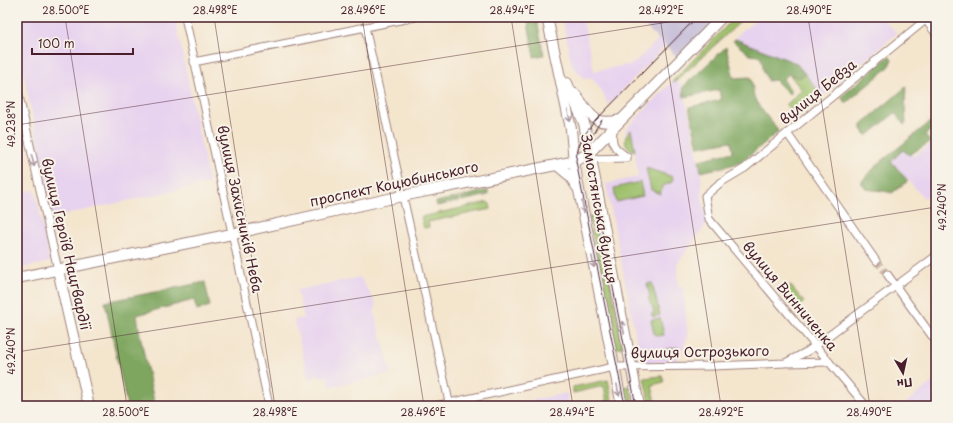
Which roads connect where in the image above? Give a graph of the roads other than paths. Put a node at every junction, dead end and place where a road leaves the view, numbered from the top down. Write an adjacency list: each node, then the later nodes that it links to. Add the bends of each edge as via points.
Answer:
1 (185, 17): 8 (street, вулиця Захисників Неба)
2 (415, 17): 6 (street)
3 (547, 17): 9 (main road, Замостянська вулиця)
4 (722, 17): 12 (main road)
5 (928, 19): 7 (street); 14 (street, вулиця Бевза)
6 (365, 27): 8 (street); 21 (street)
7 (936, 34)
8 (194, 62): 23 (street, вулиця Захисників Неба)
9 (558, 70): 10 (main road); 15 (main road, Замостянська вулиця, one-way to 15)
10 (567, 83): 12 (main road, via 596,120 608,123); 16 (main road, Замостянська вулиця, via 584,123)
11 (18, 93): 26 (street, вулиця Героїв Нацгвардії, one-way to 26)
12 (620, 120): 13 (main road)
13 (613, 128): 16 (main road); 16 (street, via 612,141 617,150 627,158)
14 (787, 133): 22 (street, вулиця Бевза, via 745,168 720,183); 25 (street)
15 (572, 134): 16 (main road, via 578,149); 17 (main road, Замостянська вулиця); 18 (main road, via 566,154)
16 (592, 156): 17 (main road, проспект Коцюбинського); 19 (main road)
17 (575, 163): 18 (main road, проспект Коцюбинського); 19 (main road, via 592,172); 20 (main road, Замостянська вулиця)
18 (556, 165): 20 (main road, via 564,169); 21 (main road, проспект Коцюбинського)
19 (596, 187): 35 (main road, Замостянська вулиця, one-way to 19)
20 (579, 190): 34 (main road, Замостянська вулиця, one-way to 34)
21 (402, 196): 23 (main road, проспект Коцюбинського); 36 (street)
22 (705, 196): 31 (street, вулиця Винниченка, via 709,219)
23 (232, 234): 26 (main road, проспект Коцюбинського); 38 (street, вулиця Захисників Неба)
24 (936, 256): 29 (street, вулиця Острозького)
25 (876, 260)
26 (58, 270): 28 (main road, проспект Коцюбинського); 37 (main road, вулиця Героїв Нацгвардії)
27 (887, 274): 29 (street)
28 (17, 278)
29 (896, 285): 30 (street); 31 (street, вулиця Острозького)
30 (932, 336)
31 (815, 346): 32 (street, вулиця Винниченка); 33 (street, вулиця Острозького)
32 (829, 362): 33 (street); 42 (street, вулиця Винниченка)
33 (785, 363): 35 (street, вулиця Острозького)
34 (614, 367): 35 (street, вулиця Острозького); 36 (street, вулиця Острозького); 40 (main road, Замостянська вулиця, one-way to 40)
35 (631, 367): 41 (main road, Замостянська вулиця)
36 (450, 404): 39 (street, вулиця Острозького)
37 (89, 406)
38 (269, 406)
39 (435, 406)
40 (622, 406)
41 (639, 406)
42 (866, 406)

